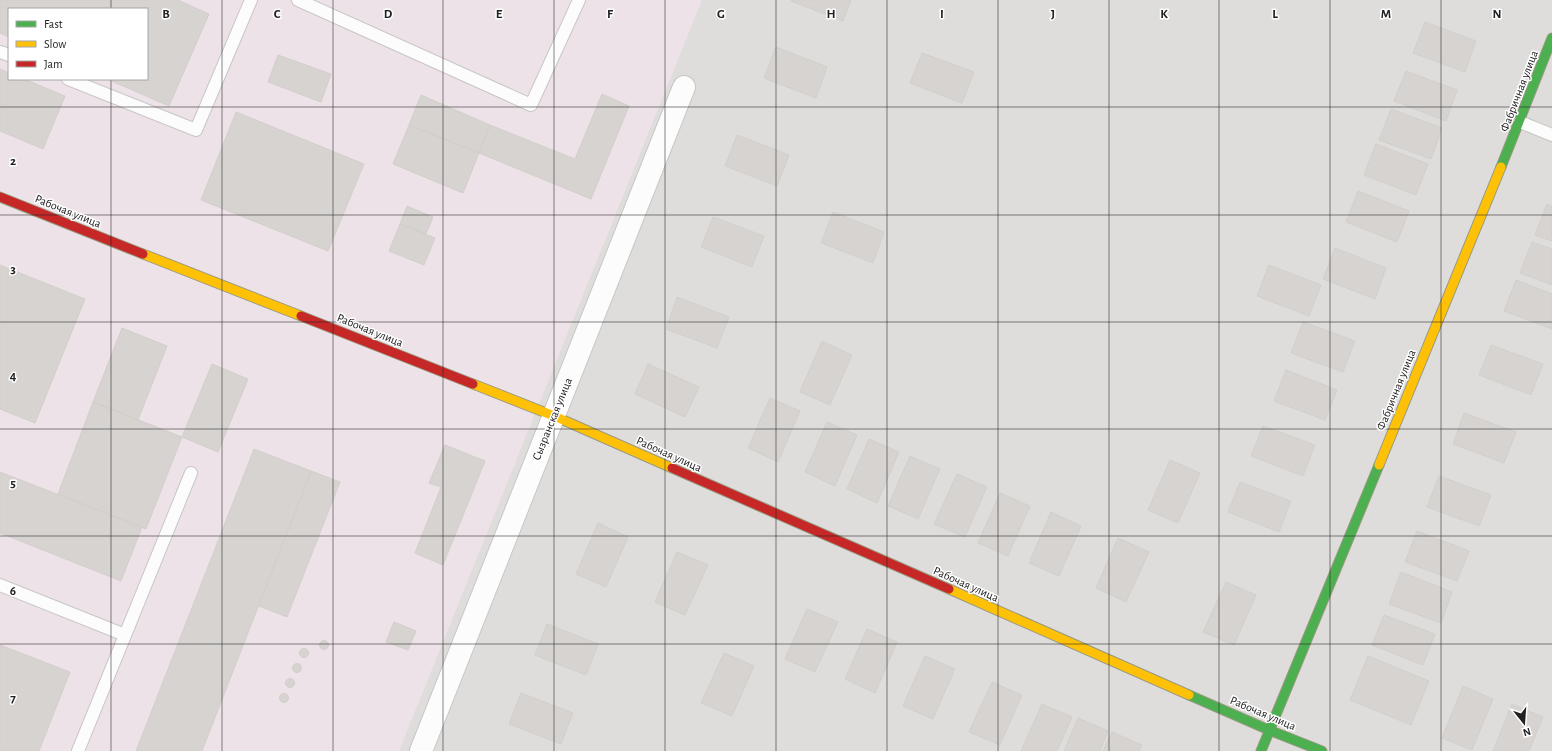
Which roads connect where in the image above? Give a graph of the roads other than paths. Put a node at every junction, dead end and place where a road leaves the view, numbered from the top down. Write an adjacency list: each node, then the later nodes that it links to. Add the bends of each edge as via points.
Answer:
1 (252, 0): 5 (lane, via 196,130)
2 (298, 0): 3 (lane, via 531,106)
3 (580, 0)
4 (1552, 38): 7 (street, Фабричная улица)
5 (71, 80)
6 (684, 87): 10 (street, Сызранская улица)
7 (1520, 122): 8 (lane); 14 (street, Фабричная улица)
8 (1552, 135)
9 (0, 197): 10 (street, Рабочая улица)
10 (554, 416): 14 (street, Рабочая улица); 16 (street, Сызранская улица)
11 (191, 473): 13 (lane)
12 (0, 585): 13 (lane)
13 (125, 635): 15 (lane)
14 (1270, 730): 17 (street, Фабричная улица); 18 (street, Рабочая улица)
15 (78, 751)
16 (420, 751)
17 (1261, 751)
18 (1322, 751)

